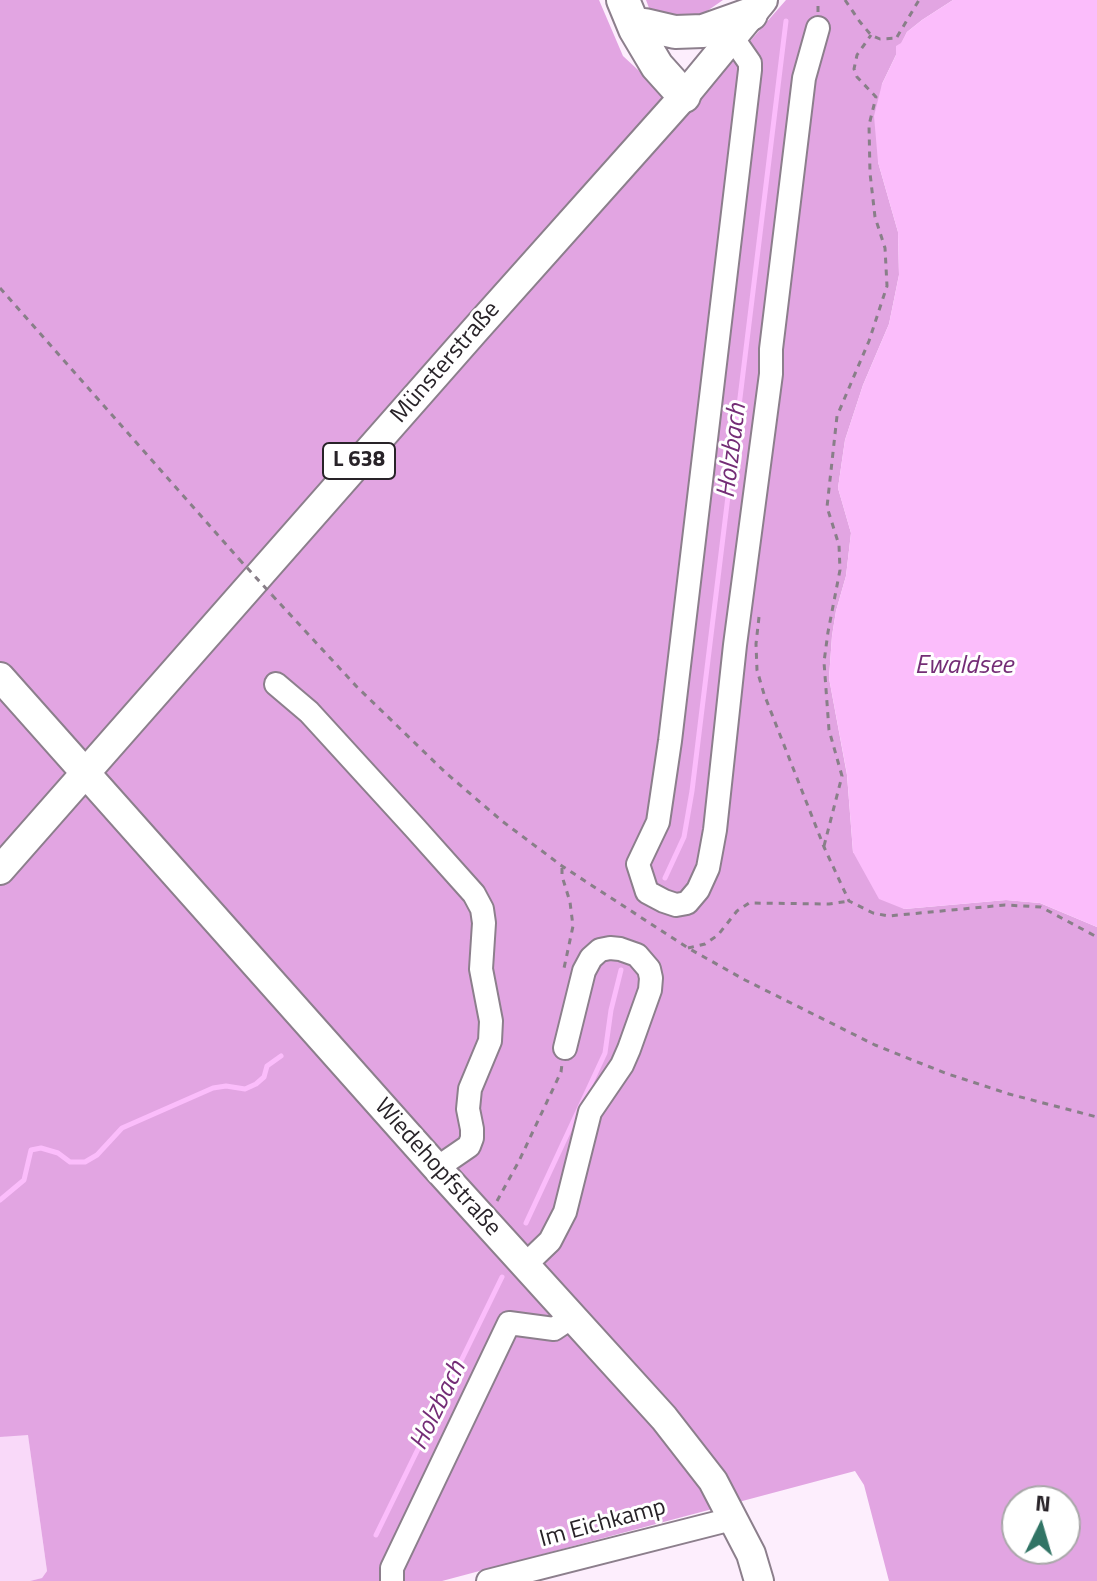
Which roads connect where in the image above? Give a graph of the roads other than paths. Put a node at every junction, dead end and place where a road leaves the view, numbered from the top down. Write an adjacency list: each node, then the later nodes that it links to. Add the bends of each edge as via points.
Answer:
1 (632, 8): 2 (highway, via 675,32 714,29); 4 (highway)
2 (749, 17): 3 (street, via 750,70 670,741 658,822 638,864 647,892 676,905 687,903 698,890 715,830 802,93); 4 (main road, Münsterstraße / L 638)
3 (818, 28)
4 (690, 88): 7 (main road, Münsterstraße / L 638)
5 (0, 677): 7 (main road, Wiedehopfstraße)
6 (276, 684): 10 (street, via 309,712 482,909 481,969 490,1041 470,1089 469,1146)
7 (86, 773): 8 (main road, Münsterstraße / L 638); 10 (main road, Wiedehopfstraße)
8 (0, 870)
9 (565, 1048): 11 (street, via 591,958 610,948 637,955 649,969 650,990 629,1049 590,1112 565,1212 550,1241)
10 (437, 1168): 11 (main road, Wiedehopfstraße)
11 (525, 1265): 12 (main road, Wiedehopfstraße)
12 (572, 1317): 13 (main road, Wiedehopfstraße, via 664,1418 713,1481); 14 (street, via 554,1329 509,1323 392,1568)
13 (732, 1519): 15 (street, Im Eichkamp); 16 (main road, Wiedehopfstraße)
14 (392, 1581)
15 (488, 1581)
16 (759, 1581)

